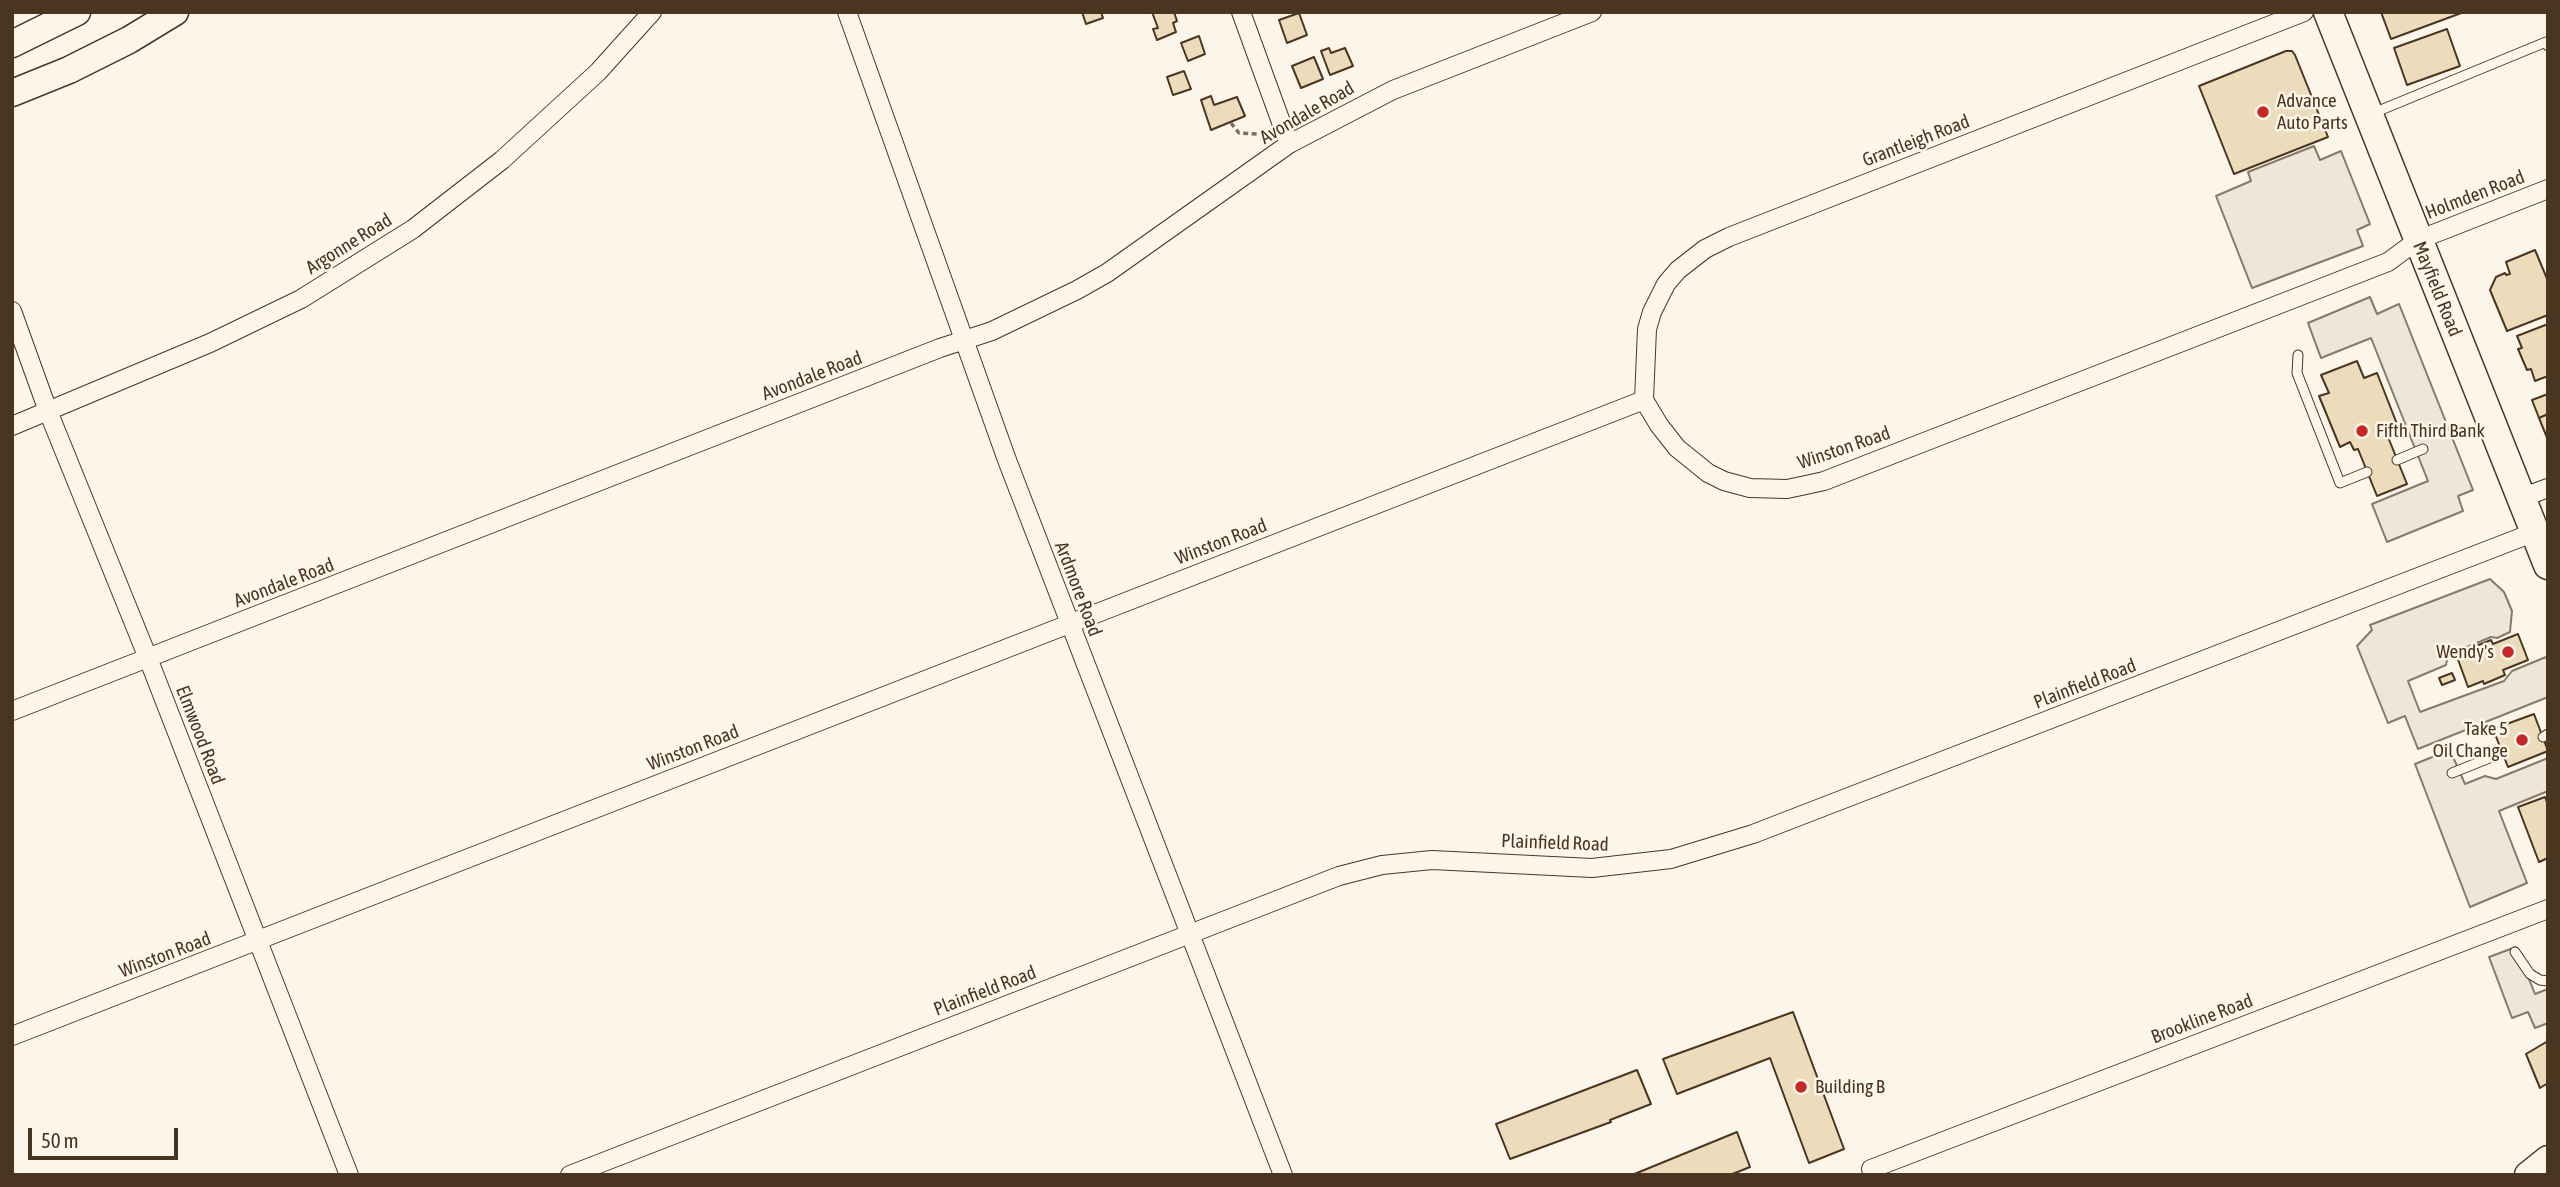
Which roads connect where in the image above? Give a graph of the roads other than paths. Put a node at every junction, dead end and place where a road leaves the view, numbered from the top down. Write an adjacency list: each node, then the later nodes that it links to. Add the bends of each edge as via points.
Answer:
1 (77, 12): 9 (street)
2 (175, 12): 11 (street, via 117,46)
3 (652, 12): 20 (street, Argonne Road, via 598,72 521,143 413,229 301,299)
4 (847, 12): 17 (street, Ardmore Road)
5 (1241, 12): 13 (street)
6 (1592, 12): 13 (street, Avondale Road, via 1393,90)
7 (2304, 12): 19 (street, Grantleigh Road, via 1705,249 1666,284 1652,312)
8 (2328, 12): 12 (main road, Mayfield Road)
9 (12, 44)
10 (2548, 46): 12 (lane, via 2546,42)
11 (12, 93)
12 (2369, 115): 15 (main road, Mayfield Road)
13 (1289, 144): 17 (street, Avondale Road, via 1107,273 1023,317)
14 (2548, 189): 15 (street, Holmden Road)
15 (2418, 240): 19 (street, Winston Road, via 2388,262 1837,476 1787,489 1750,488 1708,473 1677,448); 26 (main road, Mayfield Road)
16 (12, 311): 20 (street, Elmwood Road)
17 (964, 339): 29 (street, Ardmore Road); 30 (street, Avondale Road)
18 (2298, 355): 24 (lane, via 2297,373 2340,483)
19 (1644, 400): 29 (street, Winston Road)
20 (48, 411): 21 (street, Argonne Road); 30 (street, Elmwood Road)
21 (12, 426)
22 (2423, 449): 23 (lane)
23 (2397, 460)
24 (2367, 472)
25 (2548, 488): 26 (street)
26 (2521, 498): 27 (main road, Mayfield Road)
27 (2535, 532): 28 (main road, Mayfield Road); 35 (street, Plainfield Road, via 1753,834 1671,859 1592,868 1432,860 1382,865 1339,876)
28 (2548, 565)
29 (1069, 624): 35 (street, Ardmore Road); 36 (street, Winston Road)
30 (148, 658): 31 (street, Avondale Road); 36 (street, Elmwood Road)
31 (12, 711)
32 (2502, 753): 33 (lane)
33 (2452, 773)
34 (2548, 909): 41 (street, Brookline Road)
35 (1188, 934): 43 (street, Plainfield Road); 44 (street, Ardmore Road)
36 (257, 942): 39 (street, Winston Road); 42 (street, Elmwood Road)
37 (2515, 952): 38 (lane, via 2530,974)
38 (2548, 981)
39 (12, 1036)
40 (2548, 1159): 45 (street)
41 (1872, 1172)
42 (348, 1175)
43 (570, 1175)
44 (1283, 1175)
45 (2528, 1175)

